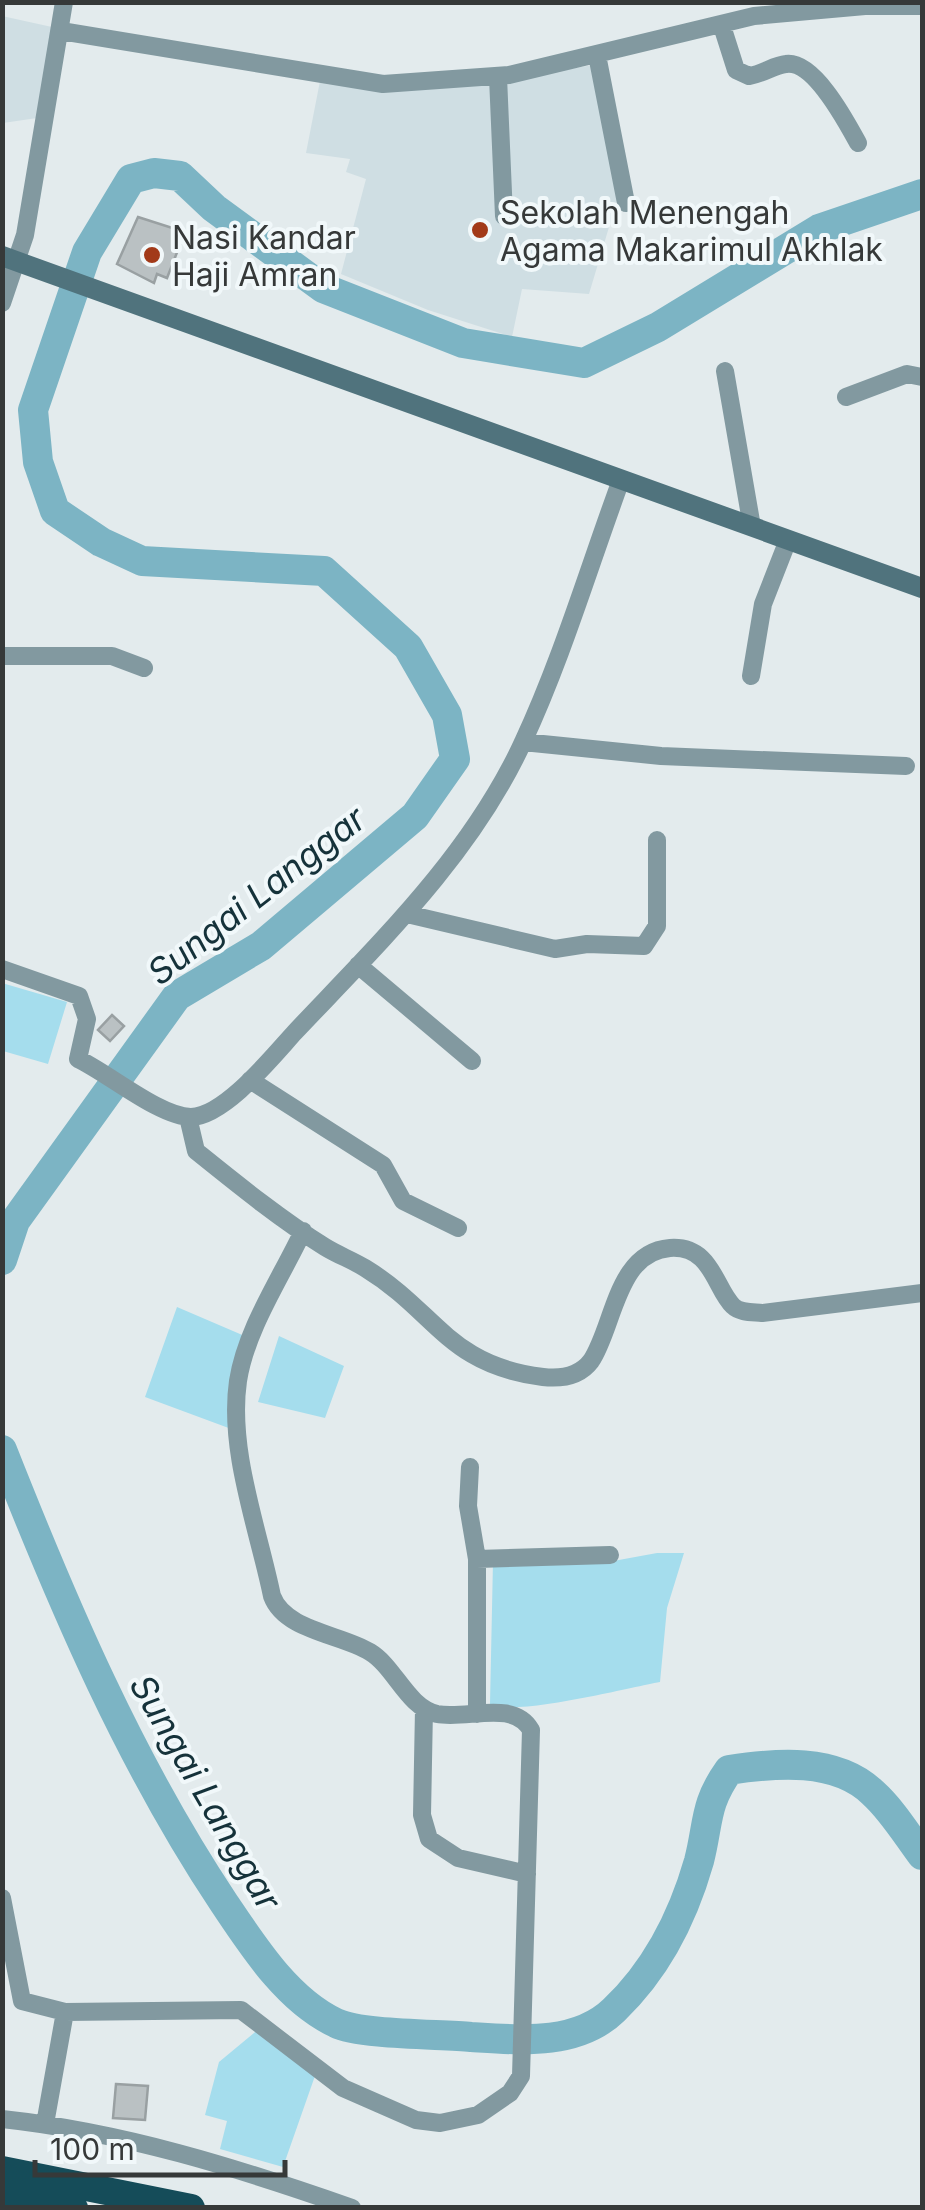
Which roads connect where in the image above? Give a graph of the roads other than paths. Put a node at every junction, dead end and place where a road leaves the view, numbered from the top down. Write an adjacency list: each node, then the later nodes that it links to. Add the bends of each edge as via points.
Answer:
1 (64, 2): 4 (street)
2 (922, 6): 3 (street, via 826,8)
3 (722, 26): 5 (street); 7 (street, via 736,70 749,76 788,63 804,68 833,99)
4 (61, 31): 6 (street, via 383,84); 10 (street, via 25,235)
5 (597, 55): 6 (street); 8 (street)
6 (498, 77): 9 (street)
7 (858, 143)
8 (626, 203)
9 (504, 216)
10 (9, 258): 11 (street); 15 (main road)
11 (2, 304)
12 (725, 371): 16 (street)
13 (922, 378): 14 (street, via 906,374)
14 (846, 397)
15 (621, 480): 16 (main road); 22 (street)
16 (752, 528): 17 (main road)
17 (788, 540): 18 (main road); 21 (street, via 763,604)
18 (922, 588)
19 (2, 656): 20 (street, via 112,656)
20 (144, 668)
21 (751, 676)
22 (523, 742): 23 (street, via 660,756); 25 (street, via 491,800)
23 (906, 766)
24 (656, 840): 25 (street, via 657,926 644,946 554,949)
25 (407, 914): 26 (street)
26 (358, 965): 28 (street); 29 (street)
27 (2, 970): 30 (street, via 79,996 87,1019 78,1059)
28 (472, 1062)
29 (250, 1080): 30 (street, via 216,1107); 31 (street, via 383,1165 403,1201)
30 (188, 1117): 32 (street, via 196,1152)
31 (458, 1228)
32 (304, 1231): 33 (street, via 367,1269 441,1335 496,1370 556,1378 589,1364 625,1281 649,1254 671,1248 707,1264 732,1306 742,1311); 37 (street, via 238,1378 235,1416 272,1596 290,1618 372,1653)
33 (922, 1293)
34 (470, 1467): 36 (street)
35 (610, 1555): 36 (street)
36 (477, 1559): 38 (street)
37 (424, 1710): 38 (street); 39 (street, via 422,1815 429,1839 458,1858)
38 (477, 1714): 39 (street, via 511,1713 531,1730)
39 (527, 1874): 42 (street, via 521,2076 510,2093 478,2115 416,2120 343,2088 240,2010)
40 (2, 1898): 41 (street)
41 (8, 1948): 42 (street, via 22,2000)
42 (66, 2012): 44 (street)
43 (2, 2119): 44 (street)
44 (45, 2124): 49 (street, via 206,2160)
45 (2, 2170): 48 (highway)
46 (2, 2195): 47 (highway)
47 (74, 2208)
48 (191, 2208)
49 (352, 2208)

